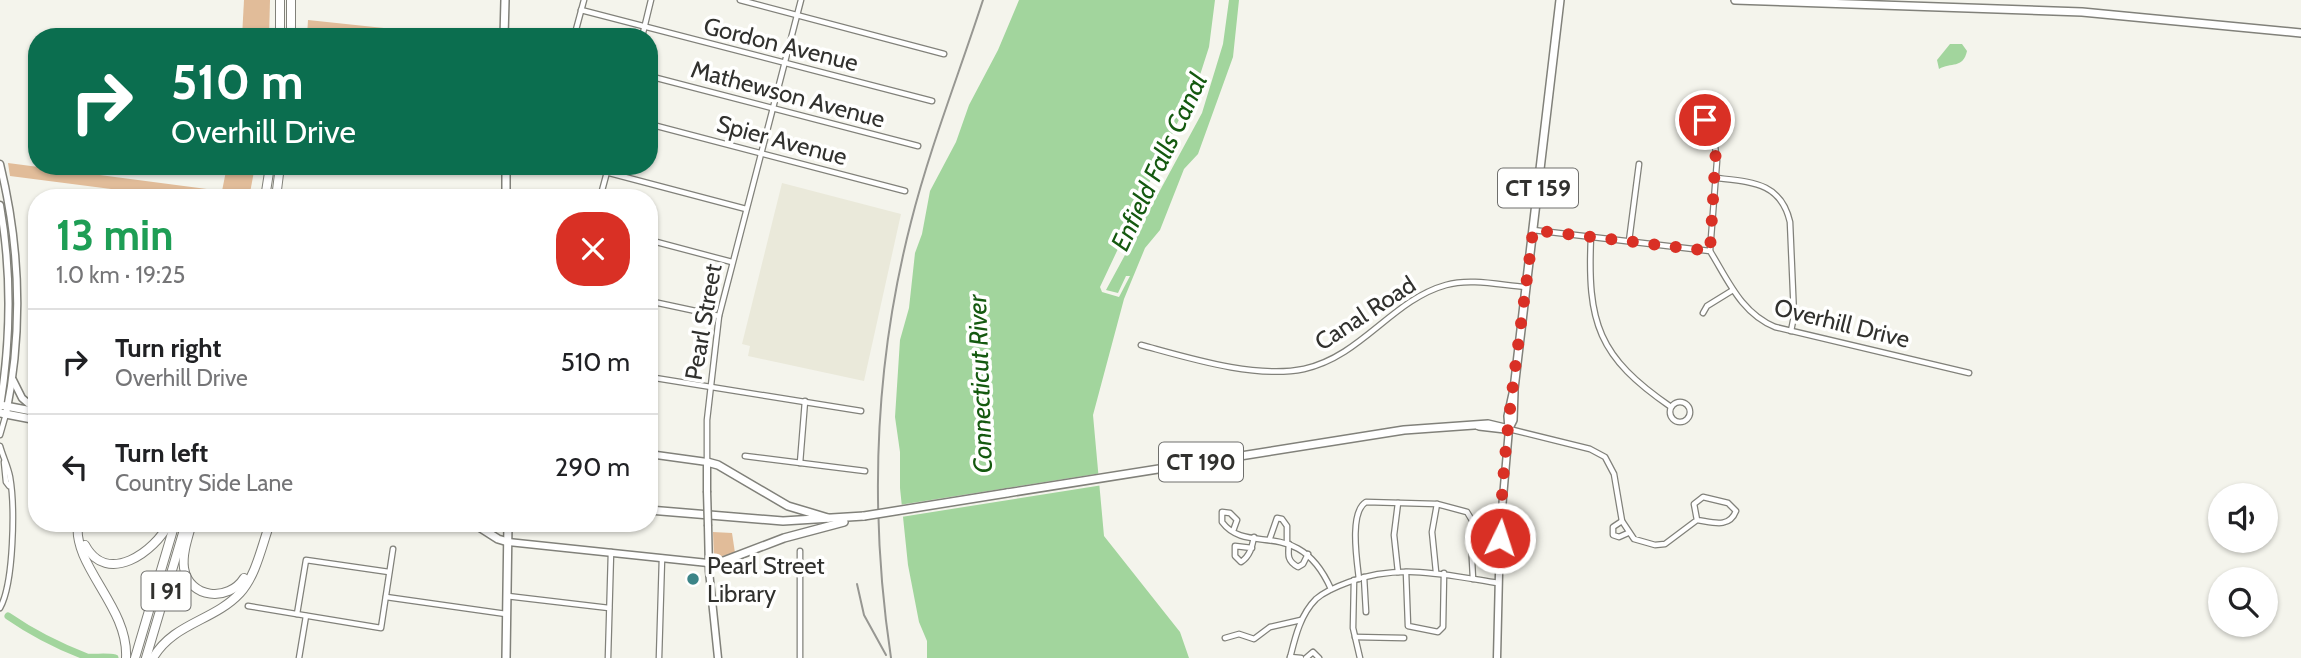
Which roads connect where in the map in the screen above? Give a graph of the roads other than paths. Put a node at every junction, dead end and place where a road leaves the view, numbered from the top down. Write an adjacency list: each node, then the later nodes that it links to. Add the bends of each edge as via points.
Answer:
1 (280, 0): 13 (highway)
2 (291, 0): 14 (highway)
3 (505, 0): 15 (main road)
4 (584, 0): 10 (street)
5 (651, 0): 12 (street)
6 (740, 0): 11 (street)
7 (800, 0): 11 (street, Pearl Street)
8 (1560, 0): 37 (main road, CT 159)
9 (1735, 0): 19 (main road, via 2082,12)
10 (581, 10): 12 (street, Gordon Avenue); 16 (street)
11 (797, 15): 20 (street); 21 (street, Pearl Street)
12 (644, 27): 17 (street, Gordon Avenue)
13 (280, 28)
14 (291, 28)
15 (504, 28)
16 (576, 28)
17 (648, 28)
18 (658, 31): 21 (street, Gordon Avenue)
19 (2301, 33)
20 (944, 54)
21 (784, 63): 23 (street, Gordon Avenue); 24 (street, Pearl Street)
22 (658, 78): 24 (street, Mathewson Avenue)
23 (932, 101)
24 (772, 108): 27 (street, Mathewson Avenue); 28 (street, Pearl Street)
25 (1705, 120): 32 (street, via 1716,148)
26 (658, 126): 28 (street, Spier Avenue)
27 (918, 146)
28 (760, 152): 34 (street, Spier Avenue); 36 (street, Pearl Street)
29 (0, 164): 33 (street)
30 (1639, 164): 39 (street)
31 (615, 175): 36 (street)
32 (1716, 178): 41 (street); 49 (street, via 1766,187 1787,209)
33 (3, 189): 45 (street, via 12,223)
34 (905, 191)
35 (0, 205): 45 (street)
36 (746, 209): 42 (street, Pearl Street)
37 (1533, 230): 38 (street); 43 (main road, CT 159)
38 (1591, 236): 39 (street); 57 (street, via 1590,293 1600,331 1636,382)
39 (1629, 241): 41 (street)
40 (658, 242): 42 (street)
41 (1710, 251): 44 (street, Overhill Drive)
42 (732, 262): 48 (street, Pearl Street)
43 (1526, 287): 50 (street, Canal Road, via 1466,282 1439,287 1339,356 1295,370 1244,369); 62 (main road, CT 159, via 1507,416)
44 (1733, 290): 47 (street); 49 (street, Overhill Drive, via 1759,321)
45 (14, 291): 52 (street); 58 (street)
46 (658, 303): 48 (street)
47 (1703, 313)
48 (719, 316): 54 (street, Pearl Street)
49 (1791, 331): 51 (street, Overhill Drive)
50 (1141, 345)
51 (1969, 373)
52 (12, 377): 56 (street); 58 (street)
53 (658, 378): 54 (street)
54 (712, 387): 55 (street); 67 (street, Pearl Street)
55 (805, 401): 60 (street); 68 (street)
56 (28, 403)
57 (1671, 407): 57 (street, via 1673,419 1682,422 1688,418 1685,404)
58 (2, 409): 59 (main road); 61 (main road); 63 (street)
59 (28, 410)
60 (861, 411)
61 (28, 417)
62 (1509, 429): 73 (main road, CT 190, bridge, via 1488,424 1404,430); 76 (street, via 1604,455 1614,474); 107 (street, CT 159)
63 (0, 435)
64 (0, 446): 112 (street, via 8,468 13,511 6,596)
65 (658, 455): 67 (street)
66 (745, 456): 68 (street)
67 (707, 462): 74 (main road, via 793,508); 99 (street, Pearl Street, bridge)
68 (800, 463): 69 (street)
69 (865, 471)
70 (1398, 503): 71 (street); 101 (street, via 1394,535); 105 (street, via 1361,505 1355,533)
71 (1437, 504): 103 (street, via 1432,532); 106 (street, via 1473,518)
72 (658, 510): 74 (main road, CT 190, via 770,520)
73 (863, 516): 74 (main road, CT 190); 99 (main road)
74 (836, 519)
75 (1696, 520): 75 (street, via 1726,523 1736,511 1728,503 1703,497 1693,504); 88 (street, via 1665,544 1644,544)
76 (1622, 521): 88 (street); 88 (street, via 1613,527 1614,535)
77 (1233, 531): 89 (street)
78 (80, 532): 123 (highway, via 79,544 122,626)
79 (82, 532): 80 (highway, via 88,551 100,561 116,564 146,553)
80 (164, 532)
81 (172, 532): 124 (highway, I 91)
82 (183, 532): 125 (highway, I 91)
83 (190, 532): 84 (highway, via 185,573 196,588 218,595 232,591 242,581)
84 (264, 532)
85 (265, 532): 126 (highway, via 242,590 225,606 172,635)
86 (487, 532): 91 (main road)
87 (508, 532): 91 (main road)
88 (1628, 533)
89 (1254, 537): 90 (street); 93 (street)
90 (1270, 538): 92 (street); 92 (street, via 1274,522 1282,519)
91 (508, 541): 96 (street); 109 (main road)
92 (1288, 543): 97 (street); 97 (street, via 1292,564 1303,564)
93 (1252, 548): 93 (street, via 1241,562 1235,556 1235,545)
94 (393, 549): 100 (street)
95 (800, 551): 132 (street)
96 (611, 552): 98 (street); 113 (street)
97 (1308, 554): 108 (street)
98 (662, 558): 99 (street); 130 (street)
99 (708, 563): 131 (street, Pearl Street)
100 (389, 572): 110 (street); 115 (street, via 306,560)
101 (1398, 572): 102 (street); 105 (street)
102 (1406, 572): 103 (street); 104 (street, via 1408,626 1438,632 1443,627)
103 (1436, 572): 104 (street)
104 (1444, 573): 106 (street)
105 (1359, 578): 108 (street); 114 (street); 119 (street)
106 (1473, 579): 107 (street)
107 (1499, 583): 136 (street, CT 159)
108 (1331, 589): 118 (street, via 1315,600)
109 (507, 596): 113 (street); 116 (main road)
110 (386, 597): 116 (street); 117 (street, via 381,628)
111 (248, 606): 115 (street)
112 (0, 608)
113 (609, 608): 129 (street)
114 (1366, 612)
115 (297, 614): 117 (street)
116 (506, 614): 128 (main road)
117 (306, 616): 127 (street)
118 (1302, 620): 120 (street, via 1270,627 1254,639 1239,634); 122 (street)
119 (1355, 637): 121 (street); 135 (street)
120 (1225, 638)
121 (1404, 638)
122 (1290, 657): 133 (street)
123 (126, 658)
124 (135, 658)
125 (146, 658)
126 (153, 658)
127 (299, 658)
128 (506, 658)
129 (608, 658)
130 (659, 658)
131 (718, 658)
132 (800, 658)
133 (1303, 658): 134 (street, via 1312,652)
134 (1319, 658)
135 (1360, 658)
136 (1497, 658)

